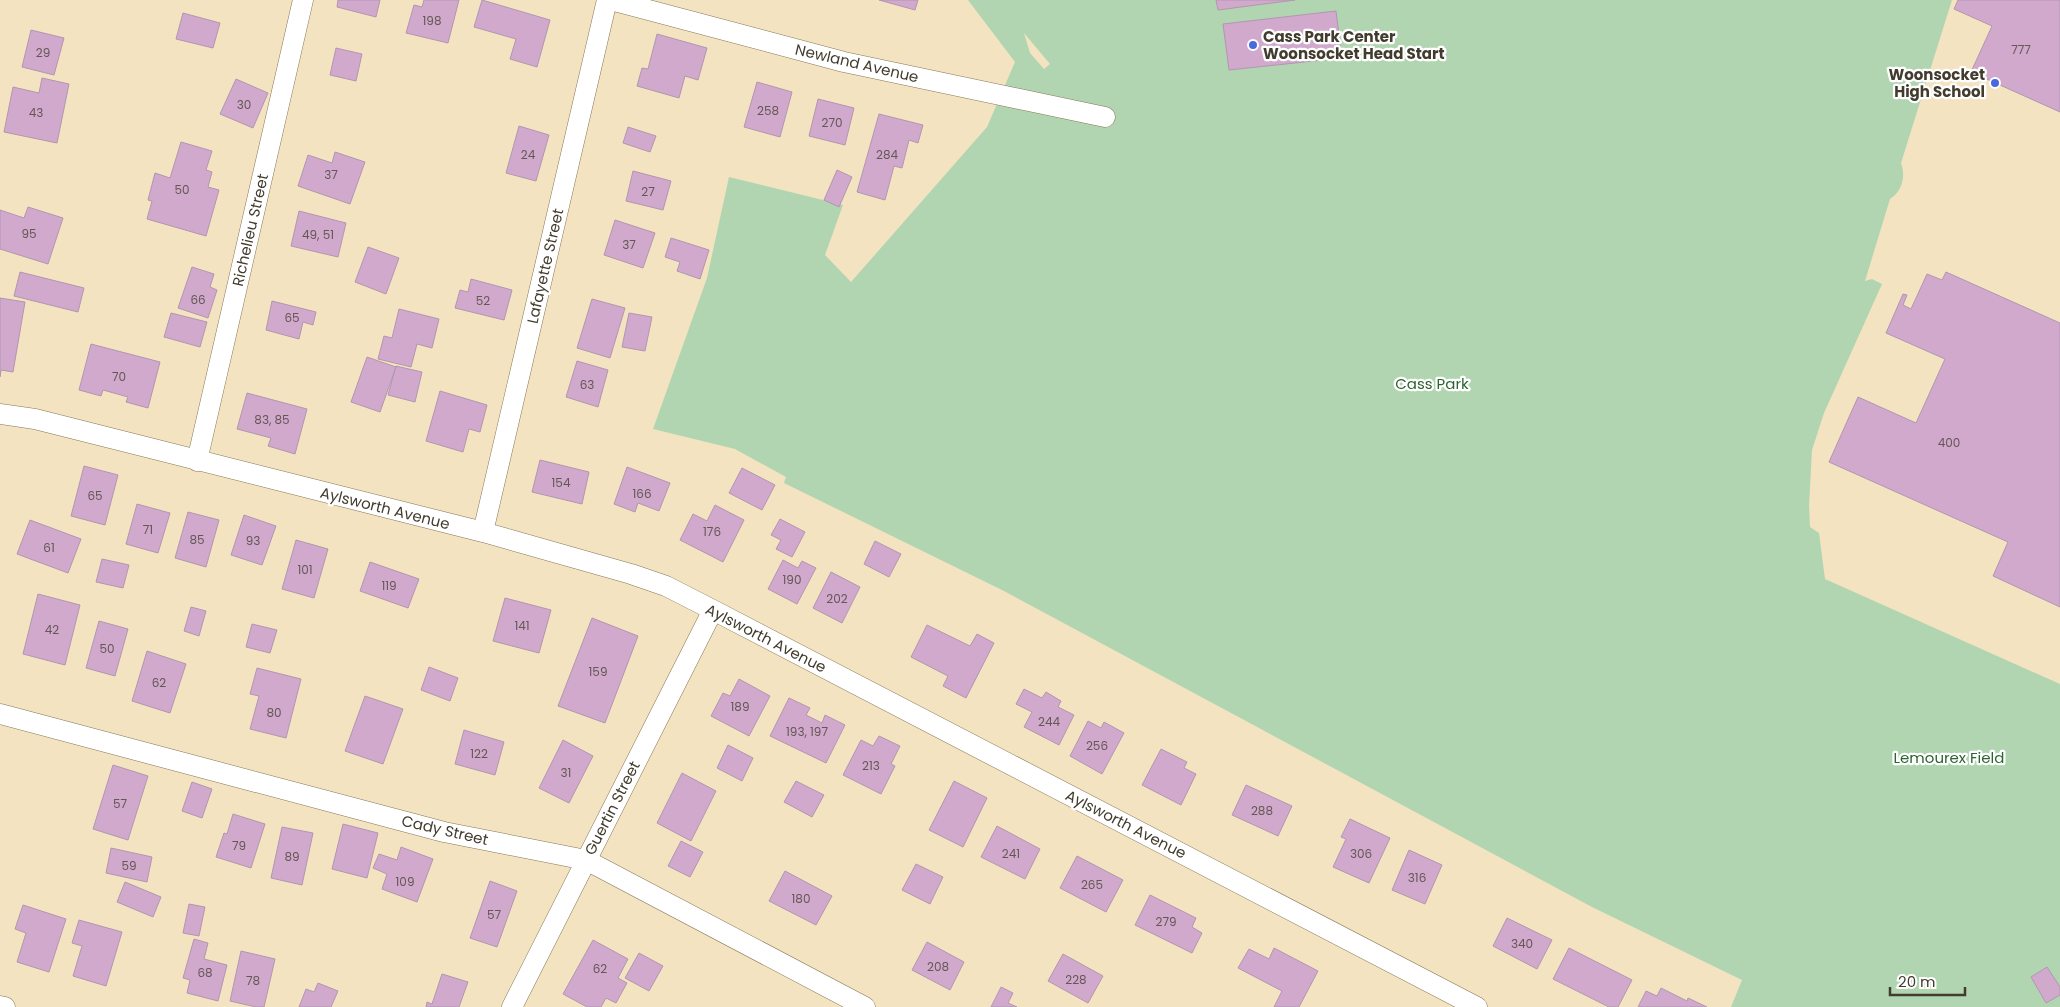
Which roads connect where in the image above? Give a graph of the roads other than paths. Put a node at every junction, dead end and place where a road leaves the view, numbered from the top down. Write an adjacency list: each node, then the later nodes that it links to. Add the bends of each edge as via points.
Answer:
1 (303, 0): 5 (street, Richelieu Street)
2 (609, 0): 3 (street, Newland Avenue, via 844,62); 6 (street, Lafayette Street)
3 (1105, 117)
4 (0, 414): 5 (street, Aylsworth Avenue, via 35,419)
5 (197, 461): 6 (street, Aylsworth Avenue)
6 (483, 532): 7 (street, Aylsworth Avenue, via 649,579)
7 (713, 610): 9 (street, Guertin Street); 14 (street, Aylsworth Avenue)
8 (0, 714): 9 (street, Cady Street, via 444,832)
9 (586, 860): 12 (street, Guertin Street); 13 (street, Cady Street)
10 (0, 1006): 11 (street)
11 (5, 1007)
12 (512, 1007)
13 (865, 1007)
14 (1477, 1007)

